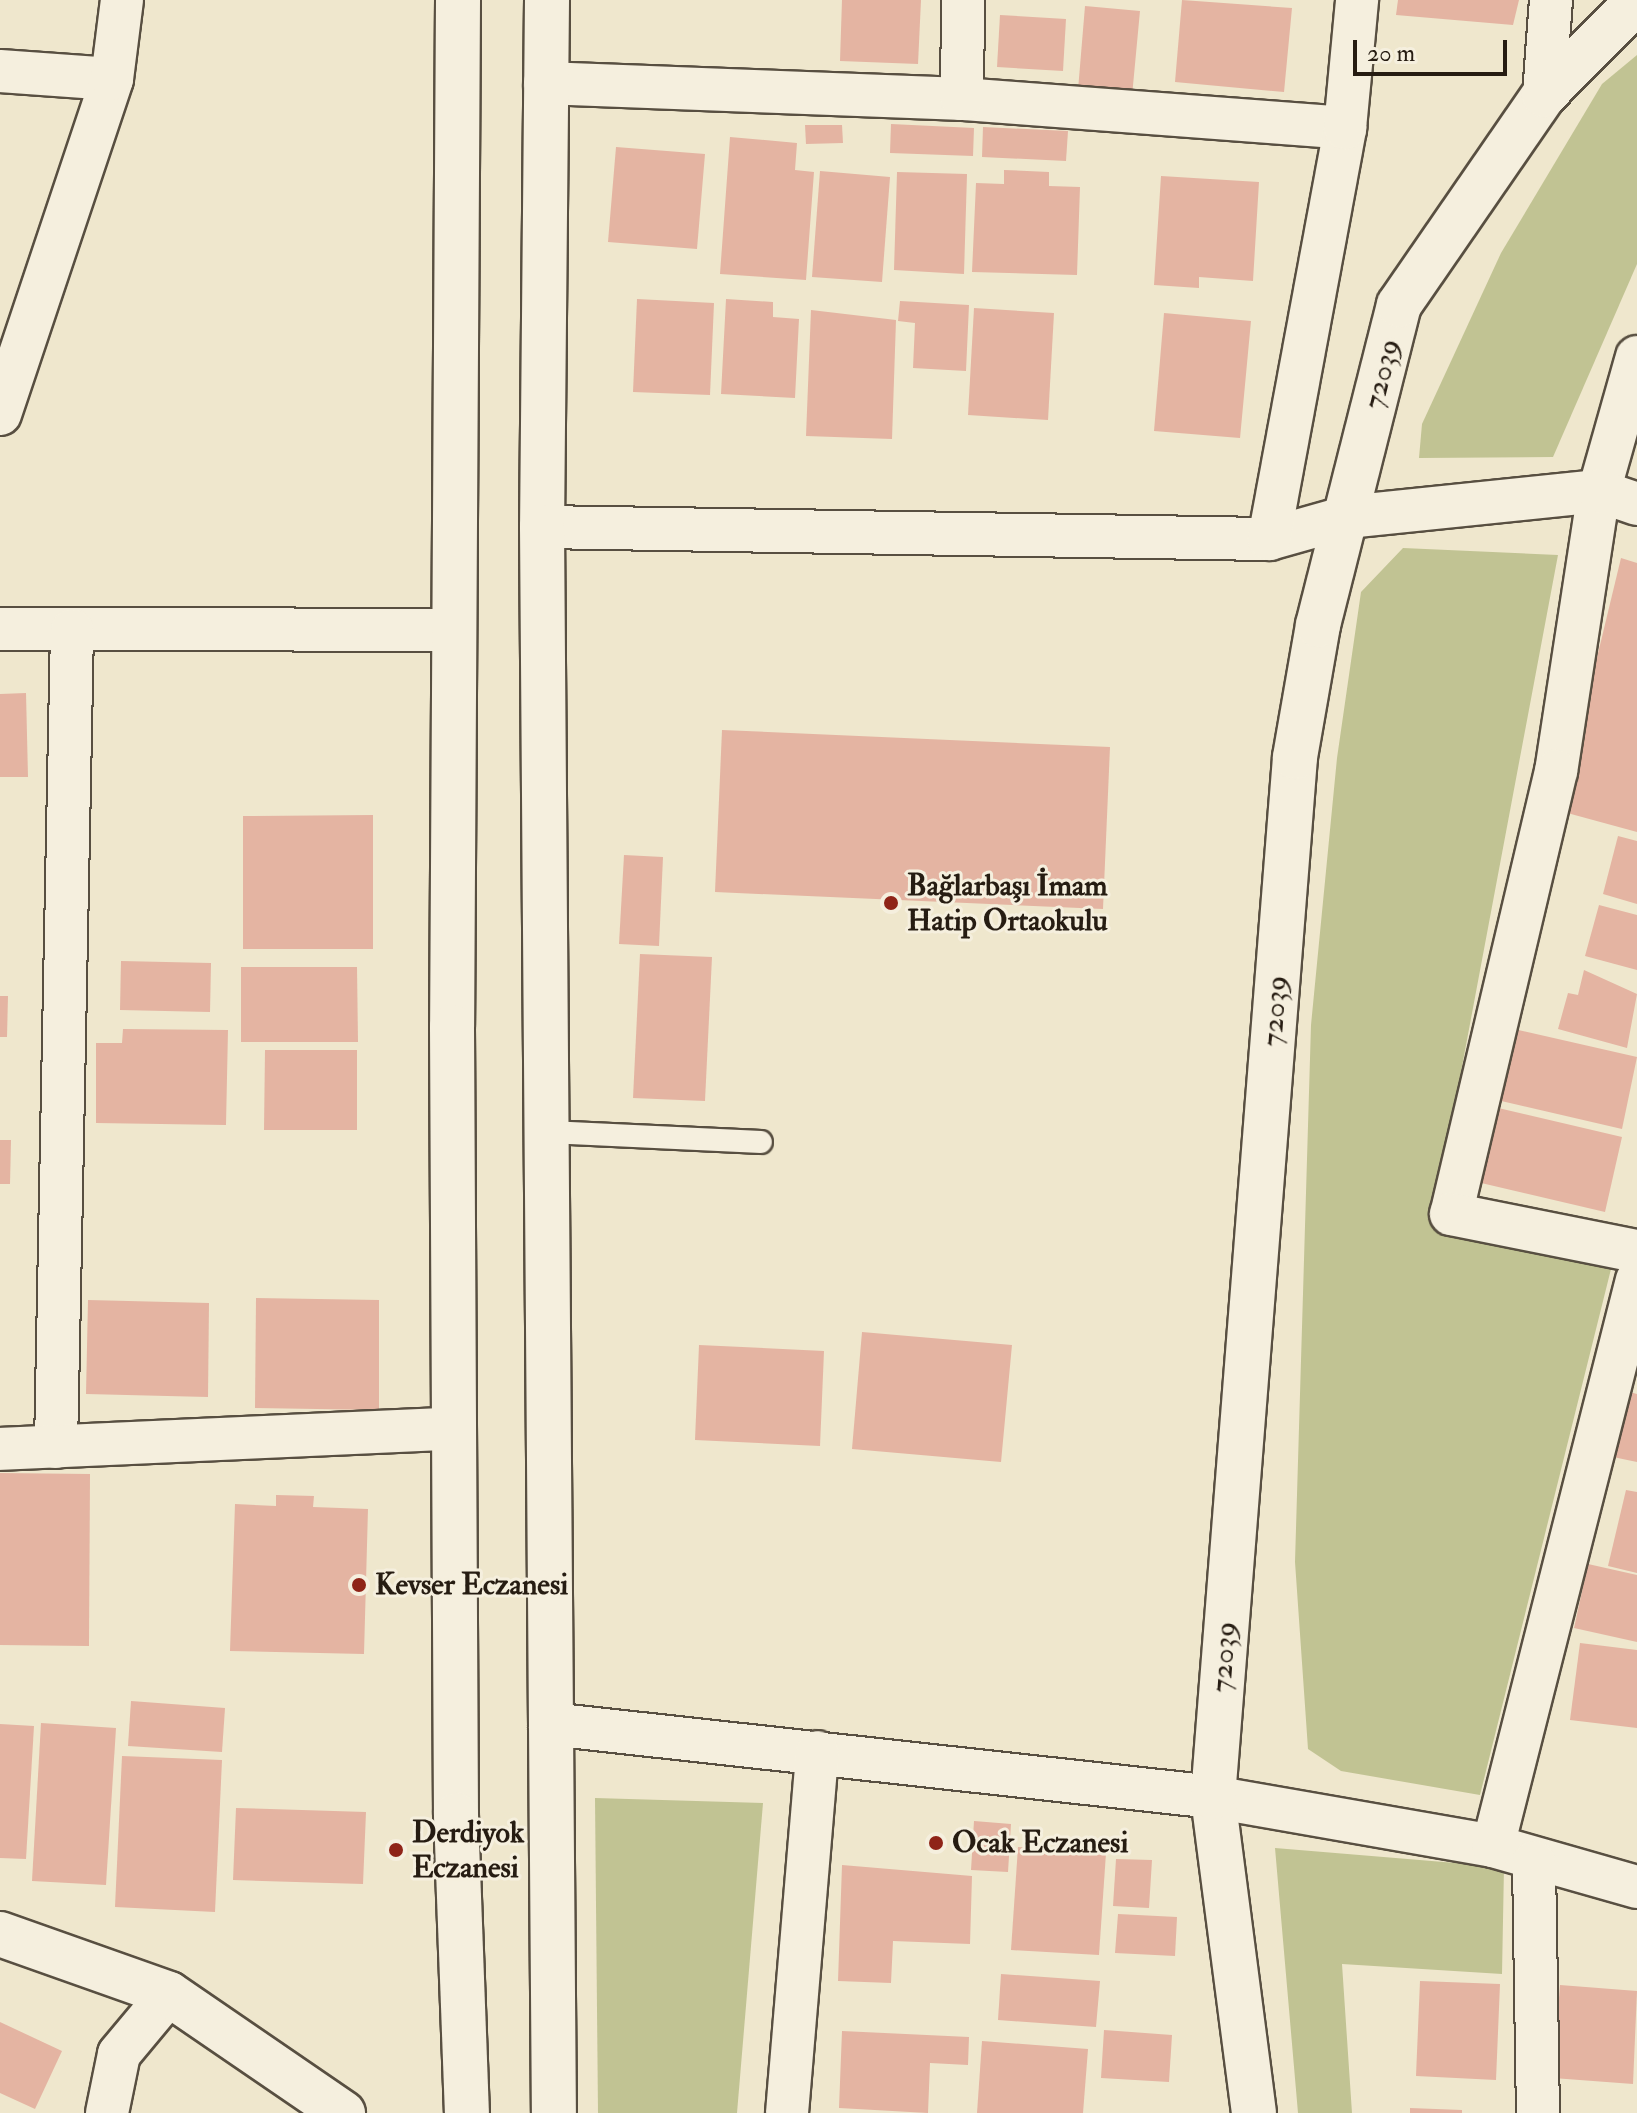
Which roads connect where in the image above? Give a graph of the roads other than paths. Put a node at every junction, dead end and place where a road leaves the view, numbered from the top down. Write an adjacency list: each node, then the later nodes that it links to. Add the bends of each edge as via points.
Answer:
1 (122, 0): 9 (street)
2 (458, 0): 22 (main road)
3 (547, 0): 10 (main road)
4 (963, 0): 12 (street)
5 (1357, 0): 13 (street)
6 (1551, 0): 11 (street)
7 (1637, 1): 11 (main road, 72039)
8 (0, 71): 9 (street)
9 (112, 79): 15 (street)
10 (545, 83): 12 (street); 18 (main road)
11 (1544, 95): 17 (main road, 72039, via 1399,305)
12 (962, 99): 13 (street)
13 (1345, 128): 19 (street)
14 (1637, 357): 16 (street)
15 (0, 414)
16 (1618, 498): 17 (street); 25 (street, via 1451,1214)
17 (1347, 517): 19 (street); 32 (main road, 72039, via 1295,757)
18 (542, 527): 19 (street); 23 (main road)
19 (1269, 539)
20 (0, 629): 21 (street)
21 (72, 630): 22 (street); 28 (street)
22 (452, 630): 27 (main road)
23 (549, 1132): 24 (lane); 30 (main road)
24 (761, 1142)
25 (1637, 1251)
26 (1637, 1280): 33 (street)
27 (455, 1428): 28 (street); 40 (main road)
28 (56, 1447): 29 (street)
29 (0, 1449)
30 (550, 1724): 31 (street); 41 (main road)
31 (817, 1752): 32 (street); 42 (street)
32 (1213, 1797): 33 (street); 43 (main road, 72039)
33 (1493, 1846): 34 (street)
34 (1534, 1862): 35 (street); 44 (street)
35 (1637, 1887)
36 (0, 1934): 37 (main road)
37 (169, 1994): 38 (street, via 119,2054); 39 (main road)
38 (107, 2113)
39 (343, 2113)
40 (467, 2113)
41 (554, 2113)
42 (787, 2113)
43 (1254, 2113)
44 (1538, 2113)

